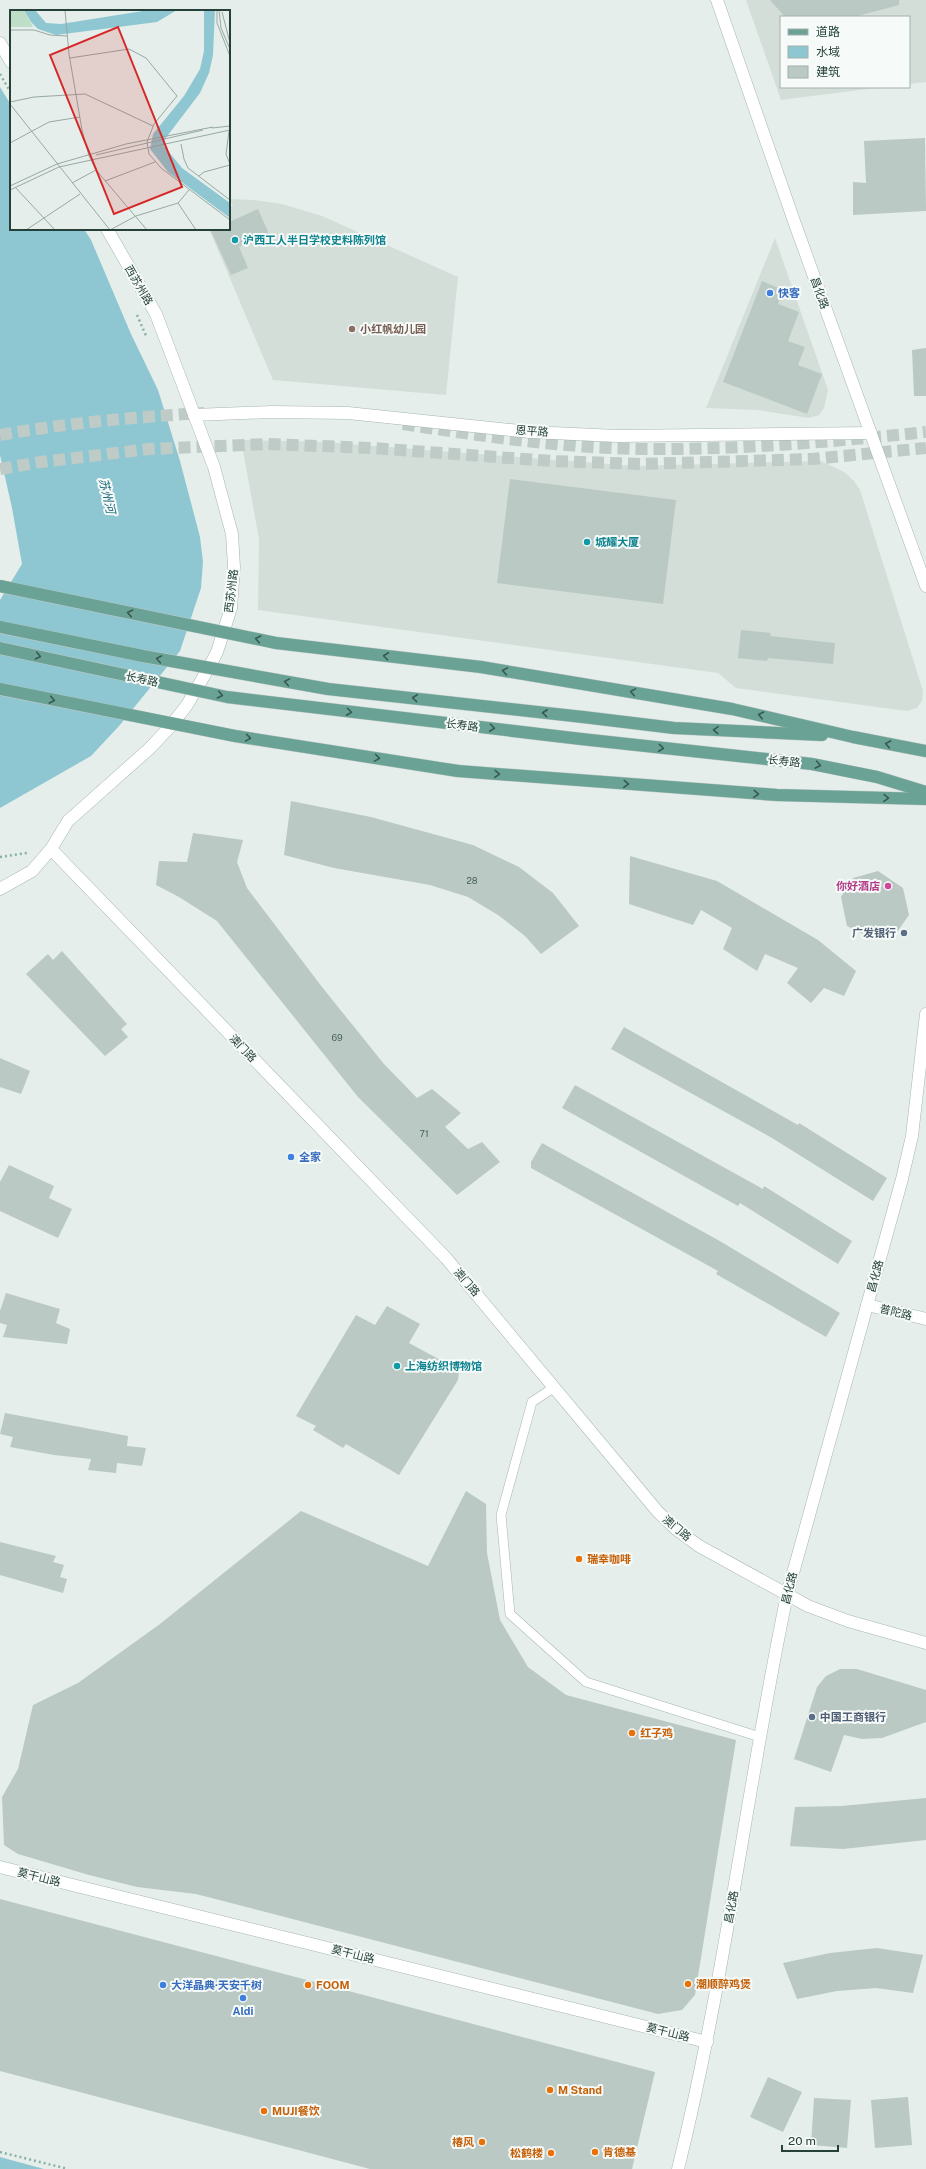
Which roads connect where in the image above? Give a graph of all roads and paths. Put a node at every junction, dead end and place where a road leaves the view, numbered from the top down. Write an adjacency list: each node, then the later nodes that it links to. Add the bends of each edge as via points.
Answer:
1 (717, 0): 10 (street, 昌化路)
2 (0, 43): 3 (street)
3 (10, 60)
4 (0, 74): 5 (path)
5 (10, 92)
6 (108, 230): 9 (street, 西苏州路, via 156,314)
7 (135, 310): 8 (path)
8 (150, 345)
9 (194, 415): 10 (street, 恩平路, via 348,413 530,432 617,436); 20 (street, 西苏州路, via 214,467 232,534 234,589 224,631 217,652 200,684 169,728 72,817)
10 (871, 433): 12 (street, 昌化路)
11 (0, 586): 16 (main road, 长寿路, one-way to 11, bridge, via 732,709 481,667 276,643)
12 (926, 586)
13 (0, 627): 16 (main road, 长寿路, one-way to 13, bridge, via 674,728 328,689)
14 (0, 648): 18 (main road, 长寿路, one-way to 18, bridge, via 227,697 812,764 876,777)
15 (0, 689): 19 (main road, one-way to 19, bridge, via 235,736 458,771 778,795)
16 (853, 737): 17 (main road, 长寿路, one-way to 16)
17 (926, 751)
18 (926, 792)
19 (926, 798)
20 (51, 849): 21 (street, 西苏州路, via 32,871); 25 (street, 澳门路, via 446,1258)
21 (0, 889)
22 (926, 1014): 23 (street, 昌化路, via 912,1136)
23 (867, 1305): 24 (street, 普陀路); 26 (street, 昌化路)
24 (926, 1319)
25 (553, 1388): 26 (street, 澳门路, via 676,1530); 28 (lane, via 532,1402 501,1515 510,1614 586,1682)
26 (787, 1595): 27 (street, 澳门路, via 827,1613); 28 (street, 昌化路)
27 (926, 1643)
28 (760, 1737): 30 (street, 昌化路)
29 (0, 1867): 30 (street, 莫干山路)
30 (707, 2042): 33 (street, 昌化路)
31 (0, 2152): 32 (path)
32 (68, 2169)
33 (678, 2169)

